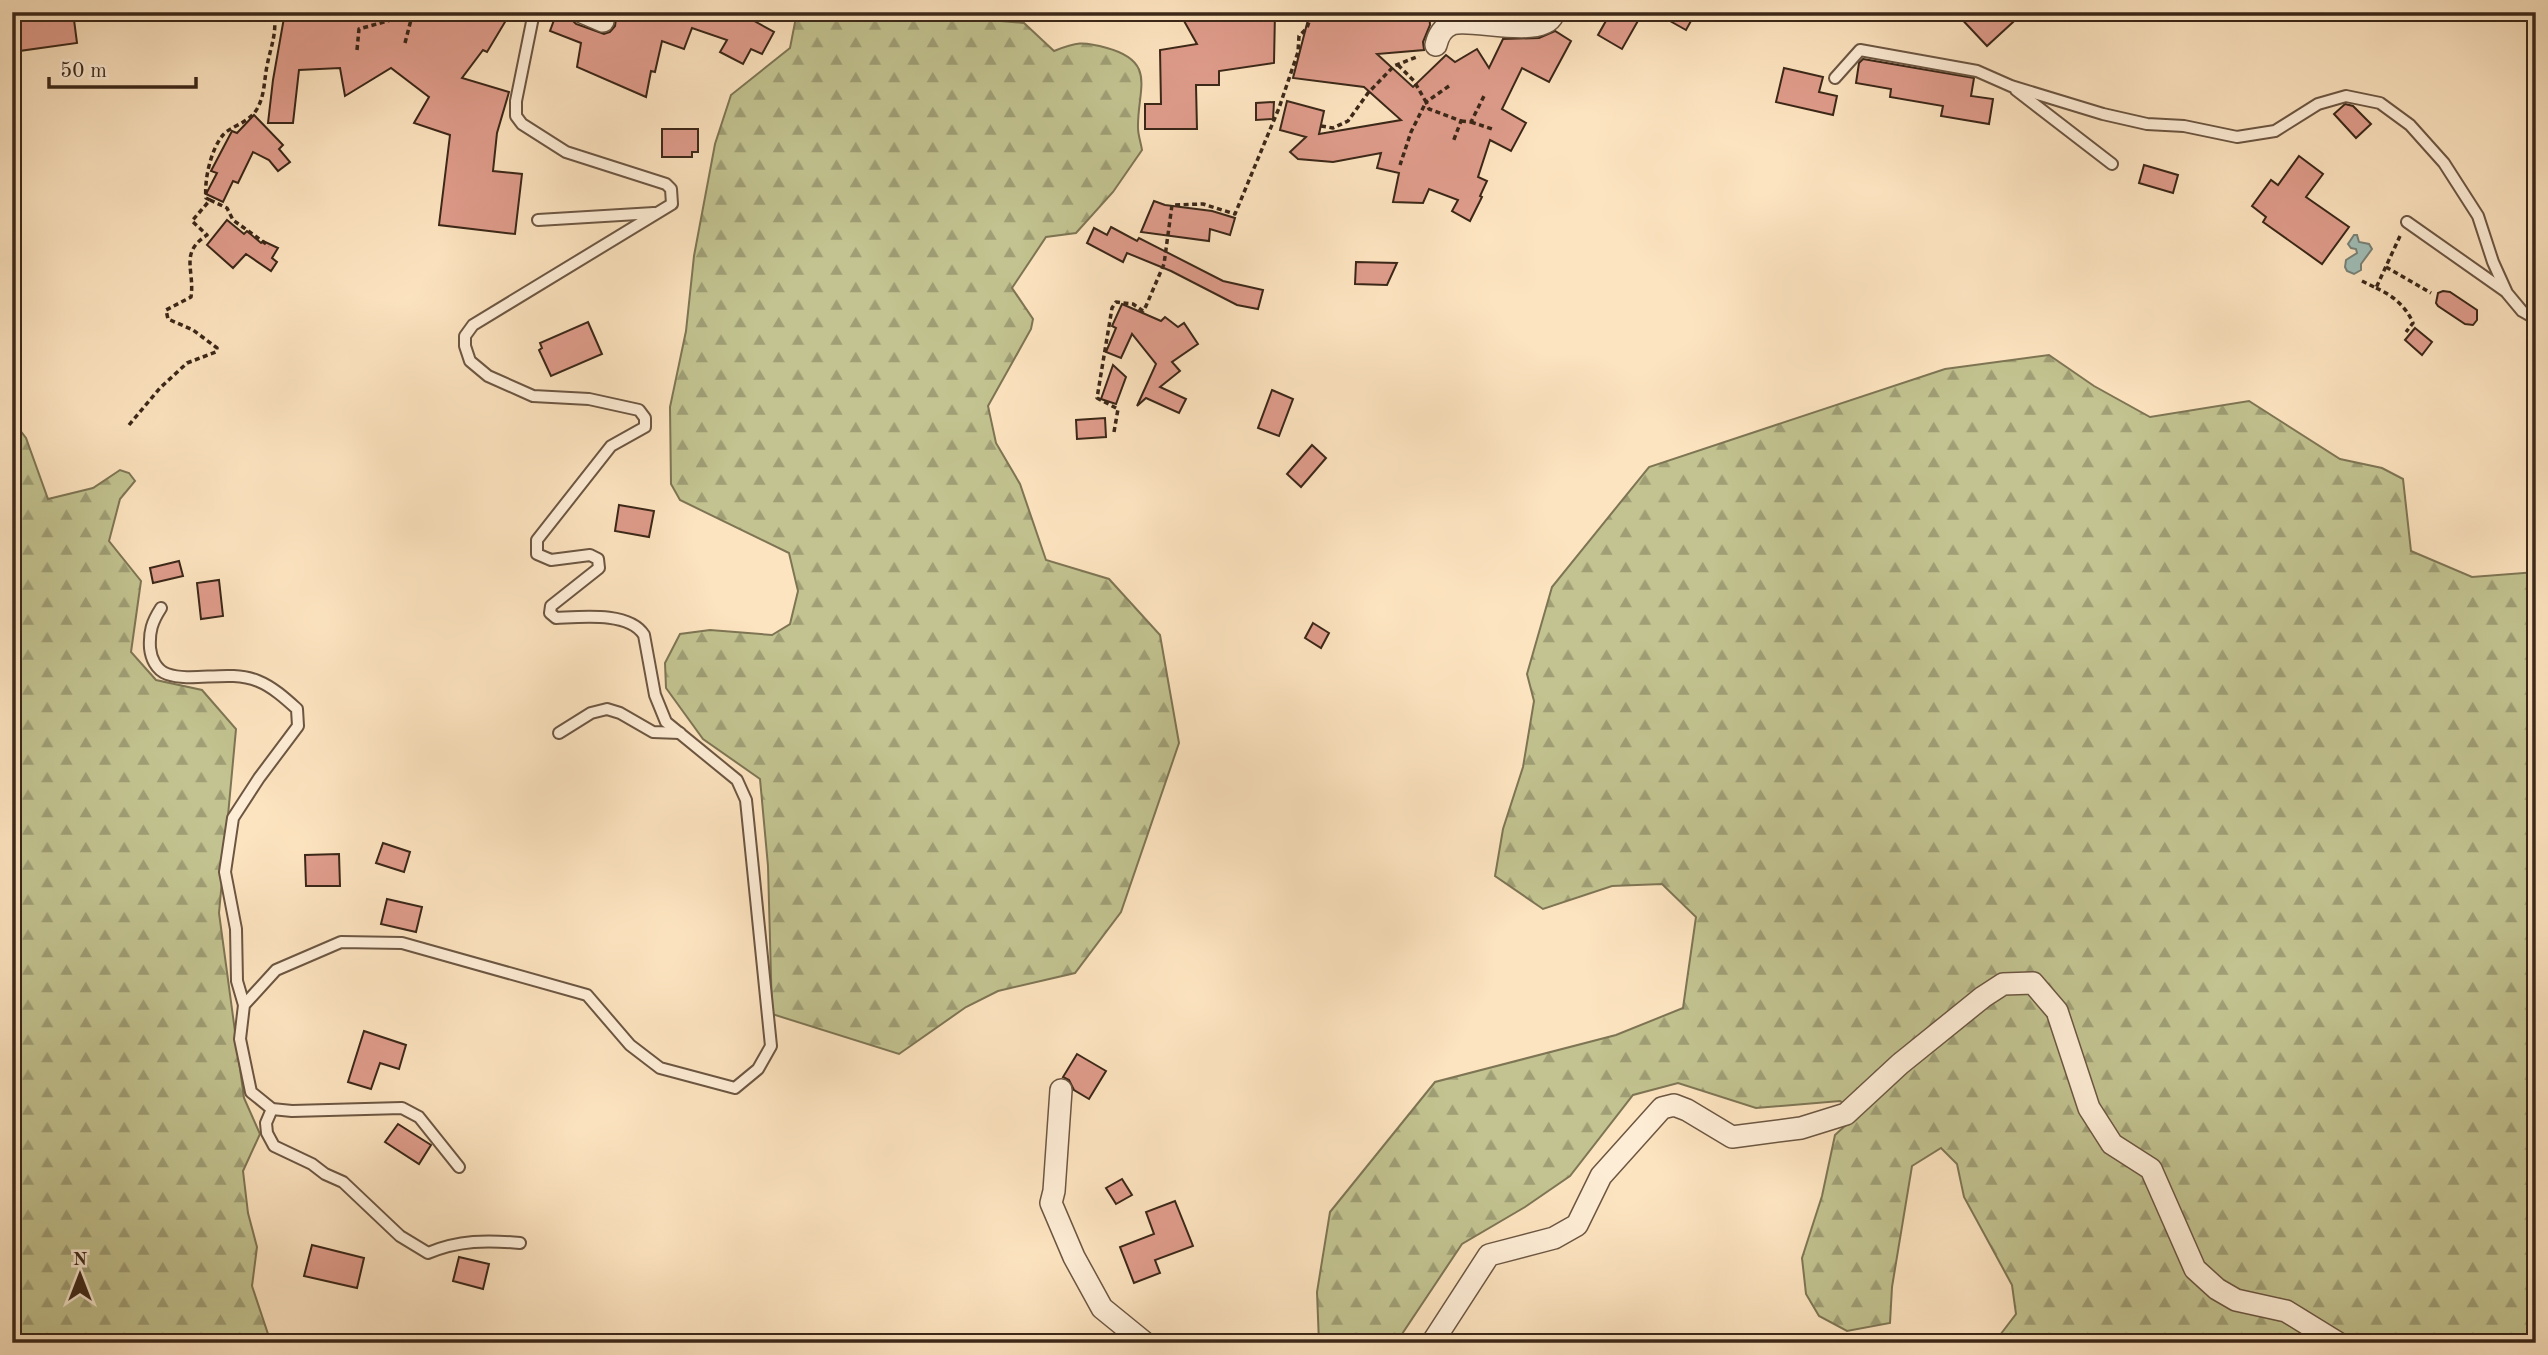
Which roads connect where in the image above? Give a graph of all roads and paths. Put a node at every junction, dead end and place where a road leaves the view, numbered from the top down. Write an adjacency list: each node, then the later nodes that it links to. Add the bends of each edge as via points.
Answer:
1 (274, 12): 24 (path, via 276,33 264,92 257,110 222,135 207,172 206,198)
2 (534, 12): 25 (lane, via 516,116 566,152 666,184 672,204)
3 (582, 12): 7 (street)
4 (1312, 12): 37 (path, via 1299,36 1279,108 1235,214 1203,204 1172,205 1164,264 1146,306 1143,311 1116,302 1112,308 1097,398 1118,409)
5 (1554, 12): 9 (street, via 1548,23 1511,27 1454,23 1445,27)
6 (413, 15): 8 (path); 10 (path, via 359,29)
7 (603, 21)
8 (405, 43)
9 (1436, 45): 11 (path)
10 (357, 50)
11 (1398, 65): 16 (path); 19 (path, via 1368,93 1348,121 1333,128)
12 (1835, 78): 14 (lane, via 1860,50 1977,71)
13 (1449, 86): 16 (path)
14 (2011, 86): 22 (lane); 33 (lane, via 2147,124 2237,137 2275,131 2318,104 2346,96 2380,103 2410,125 2444,163 2478,216)
15 (1484, 96): 18 (path)
16 (1426, 102): 17 (path, via 1429,109); 23 (path)
17 (1461, 121): 18 (path); 21 (path)
18 (1471, 122): 20 (path)
19 (1321, 126)
20 (1492, 129)
21 (1454, 142)
22 (2112, 164)
23 (1400, 165)
24 (211, 200): 28 (path, via 227,208 233,220); 36 (path, via 192,222 207,235 194,243 190,257 191,297 166,310 168,318 192,330 217,348 216,352 187,363)
25 (657, 212): 26 (lane); 40 (lane, via 473,325 465,336 470,361 488,376 533,396 589,399 639,410 645,418 645,427 611,446 537,540 537,554 551,559 590,555 598,559 599,568 551,606 550,613 556,618 606,617 639,627 655,695 666,722)
26 (538, 220)
27 (2407, 222): 29 (path); 33 (lane)
28 (270, 246)
29 (2386, 267): 31 (path); 32 (path)
30 (2362, 281): 31 (path)
31 (2376, 288): 35 (path, via 2392,295 2411,318 2413,323)
32 (2431, 293)
33 (2507, 293): 34 (lane)
34 (2536, 319)
35 (2406, 332)
36 (129, 425)
37 (1114, 432)
38 (161, 608): 41 (lane, via 149,628 156,666 166,673 257,680 298,709 298,726 233,818 225,872 236,929 237,981)
39 (559, 733): 40 (lane, via 591,713 607,709 653,732)
40 (680, 733): 41 (lane, via 737,780 746,800 771,1046 758,1069 735,1088 660,1068 630,1045 587,995 402,943 341,942 276,970)
41 (244, 1005): 43 (lane, via 240,1039 251,1092)
42 (1061, 1090): 46 (street, via 1051,1203 1101,1308)
43 (272, 1109): 44 (lane, via 402,1108 419,1117); 45 (lane, via 266,1123 274,1146 343,1182 408,1243 428,1253 449,1244 483,1240)
44 (460, 1167)
45 (520, 1243)
46 (1145, 1343)
47 (1432, 1343): 48 (street, via 1489,1255 1554,1238 1577,1226 1601,1176 1662,1108 1674,1105 1687,1110 1732,1137 1801,1128 1846,1114 1983,997 2003,984 2033,982 2057,1011 2089,1108 2112,1144 2151,1169 2195,1269 2236,1300 2286,1311)
48 (2338, 1343)

